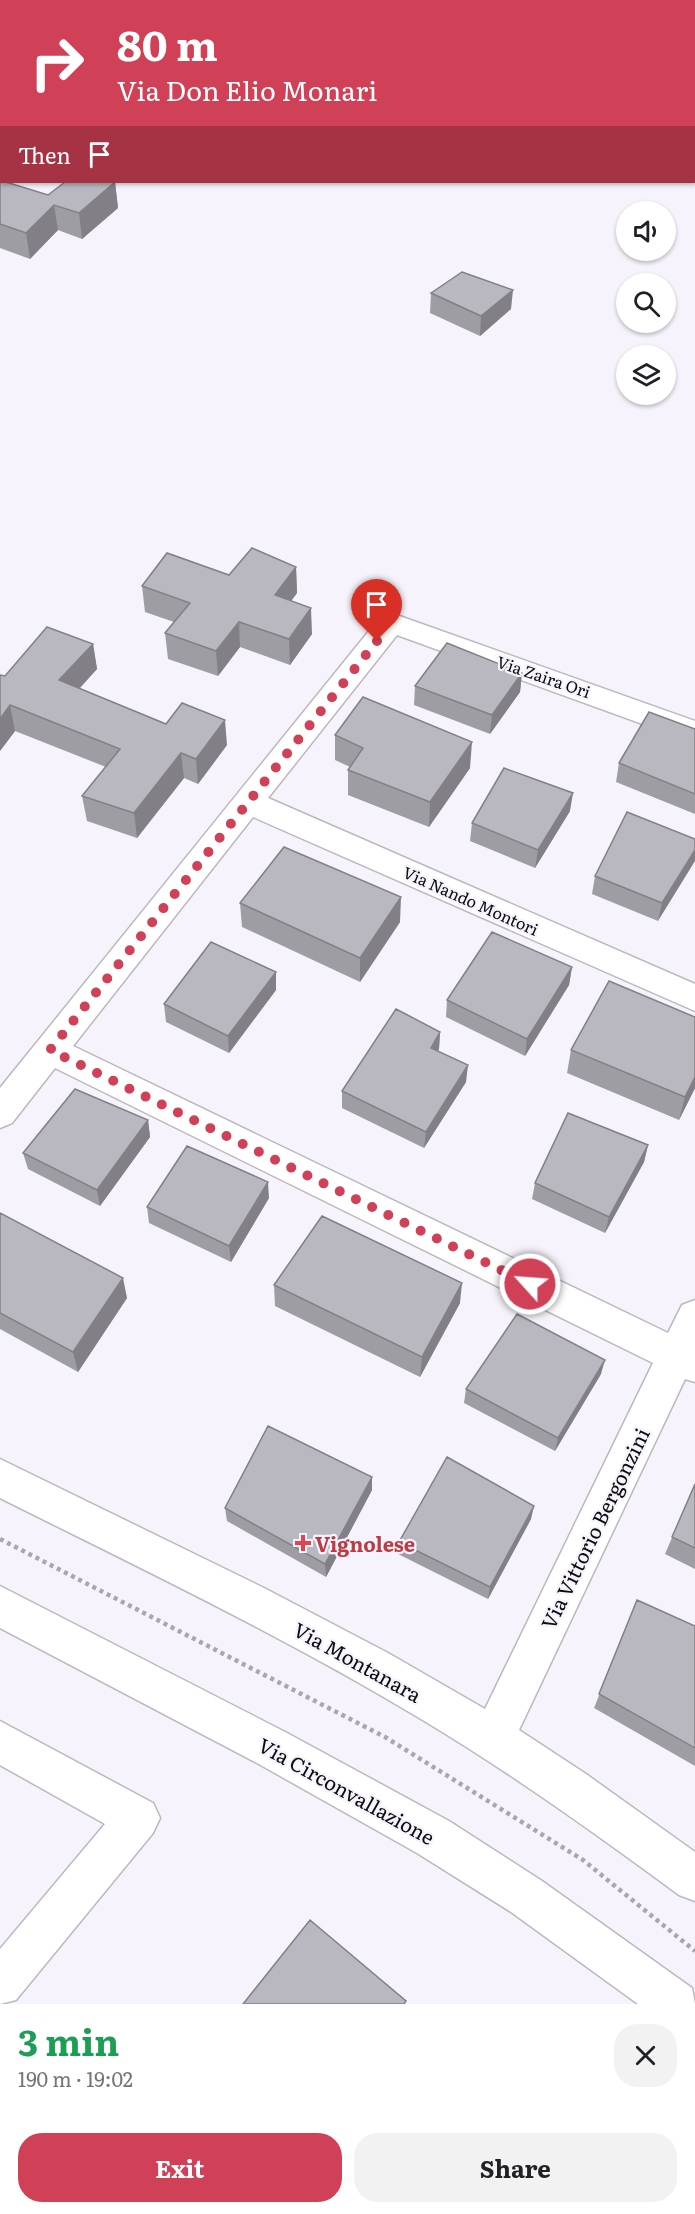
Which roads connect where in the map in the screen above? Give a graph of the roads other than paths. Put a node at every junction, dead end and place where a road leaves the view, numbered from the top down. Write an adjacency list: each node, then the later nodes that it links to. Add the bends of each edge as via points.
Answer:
1 (695, 732): 2 (street, Via Zaira Ori, via 391,623)
2 (248, 802): 3 (street, Via Nando Montori); 4 (street)
3 (695, 998)
4 (50, 1050): 5 (street); 7 (street)
5 (0, 1113)
6 (695, 1317): 7 (street, Via Vittorio Bergonzini)
7 (686, 1360): 10 (street, Via Vittorio Bergonzini)
8 (0, 1478): 10 (street, Via Montanara, via 326,1641)
9 (0, 1606): 14 (street, Via Circonvallazione, via 308,1767 434,1838 546,1909)
10 (494, 1738): 12 (street, Via Montanara)
11 (0, 1742): 13 (street, via 138,1818)
12 (695, 1879)
13 (0, 1984)
14 (676, 2004)

